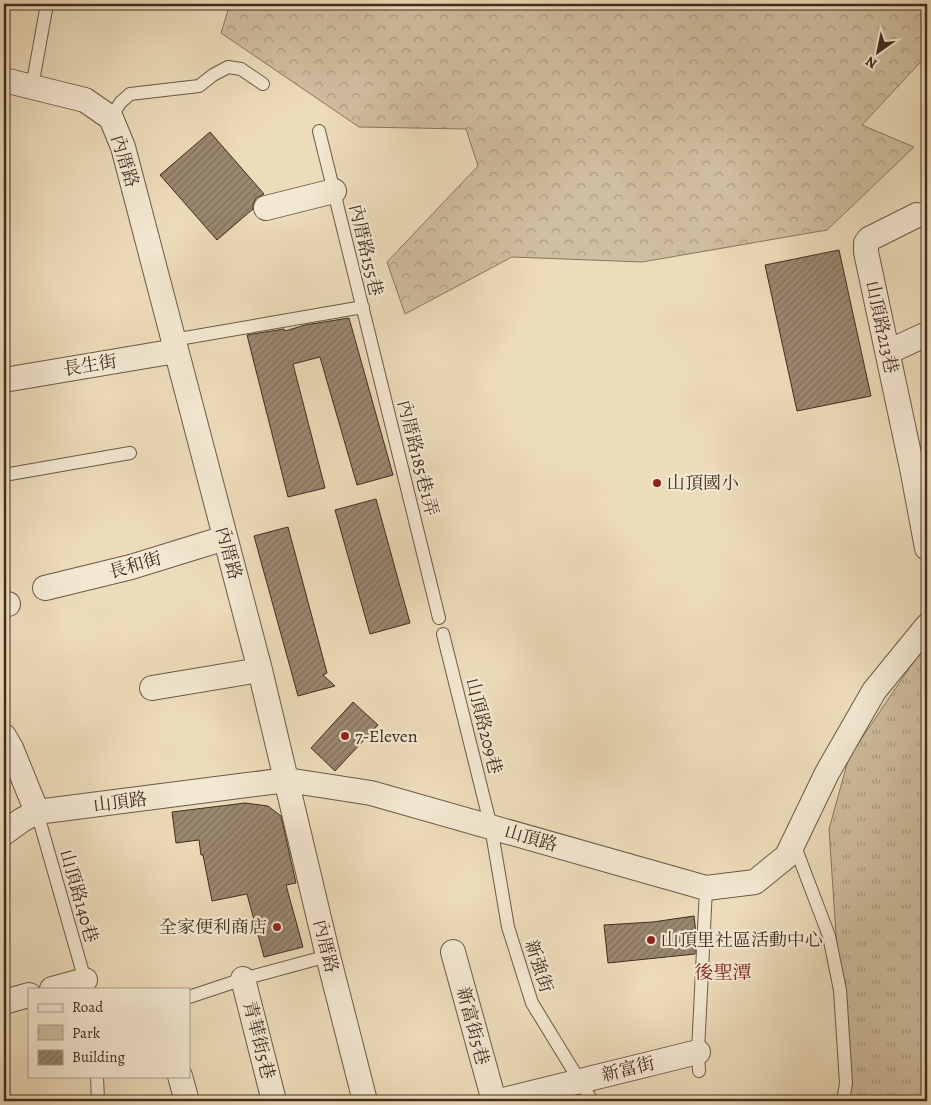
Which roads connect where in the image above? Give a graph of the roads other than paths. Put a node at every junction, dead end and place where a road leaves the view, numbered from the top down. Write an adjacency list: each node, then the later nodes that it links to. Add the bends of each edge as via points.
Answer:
1 (46, 4): 4 (lane)
2 (4, 80): 4 (street, 內厝路)
3 (263, 84): 5 (lane, via 241,69 228,67 200,86 130,94)
4 (32, 87): 5 (street, 內厝路, via 85,100)
5 (111, 118): 12 (street, 內厝路, via 123,147)
6 (320, 131): 7 (lane, 內厝路155巷)
7 (334, 191): 8 (street); 10 (lane, 內厝路155巷)
8 (266, 208)
9 (917, 215): 13 (street, 山頂路213巷, via 866,243)
10 (363, 307): 12 (lane, 內厝路155巷); 21 (lane, 內厝路185巷1弄)
11 (927, 334): 13 (street)
12 (175, 346): 14 (street, 長生街); 18 (street, 內厝路)
13 (888, 352): 16 (street, 山頂路213巷)
14 (4, 380)
15 (130, 453): 17 (lane)
16 (920, 465): 19 (street, 山頂路213巷)
17 (4, 475)
18 (225, 538): 20 (street, 長和街, via 131,567); 24 (street, 內厝路)
19 (927, 548)
20 (45, 588)
21 (439, 618)
22 (927, 626): 31 (street, 山頂路, via 874,691 827,773)
23 (443, 634): 29 (lane, 山頂路209巷)
24 (260, 670): 25 (street); 27 (street, 內厝路)
25 (152, 688)
26 (6, 746): 28 (street)
27 (287, 780): 28 (street, 山頂路); 29 (street, 山頂路, via 371,793); 34 (street, 內厝路)
28 (37, 812): 30 (street, 山頂路); 36 (lane, 山頂路140巷)
29 (490, 827): 32 (street, 山頂路); 44 (lane, 新強街, via 508,927 532,1003)
30 (4, 833)
31 (794, 844): 32 (street, 山頂路, via 787,856 756,882); 51 (lane, via 829,936 840,990 846,1083)
32 (706, 888): 41 (lane)
33 (453, 952): 45 (street, 新富街5巷)
34 (328, 956): 35 (lane); 49 (street, 內厝路)
35 (243, 979): 39 (lane); 48 (street, 青華街5巷)
36 (86, 984): 37 (street)
37 (59, 988)
38 (28, 995): 40 (street)
39 (190, 997)
40 (4, 1002)
41 (698, 1061): 44 (street, 新富街)
42 (97, 1078): 46 (lane)
43 (180, 1078): 47 (street)
44 (580, 1080): 45 (street, 新富街); 50 (lane, 新強街)
45 (506, 1100)
46 (98, 1101)
47 (186, 1101)
48 (274, 1101)
49 (365, 1101)
50 (592, 1101)
51 (843, 1101)

